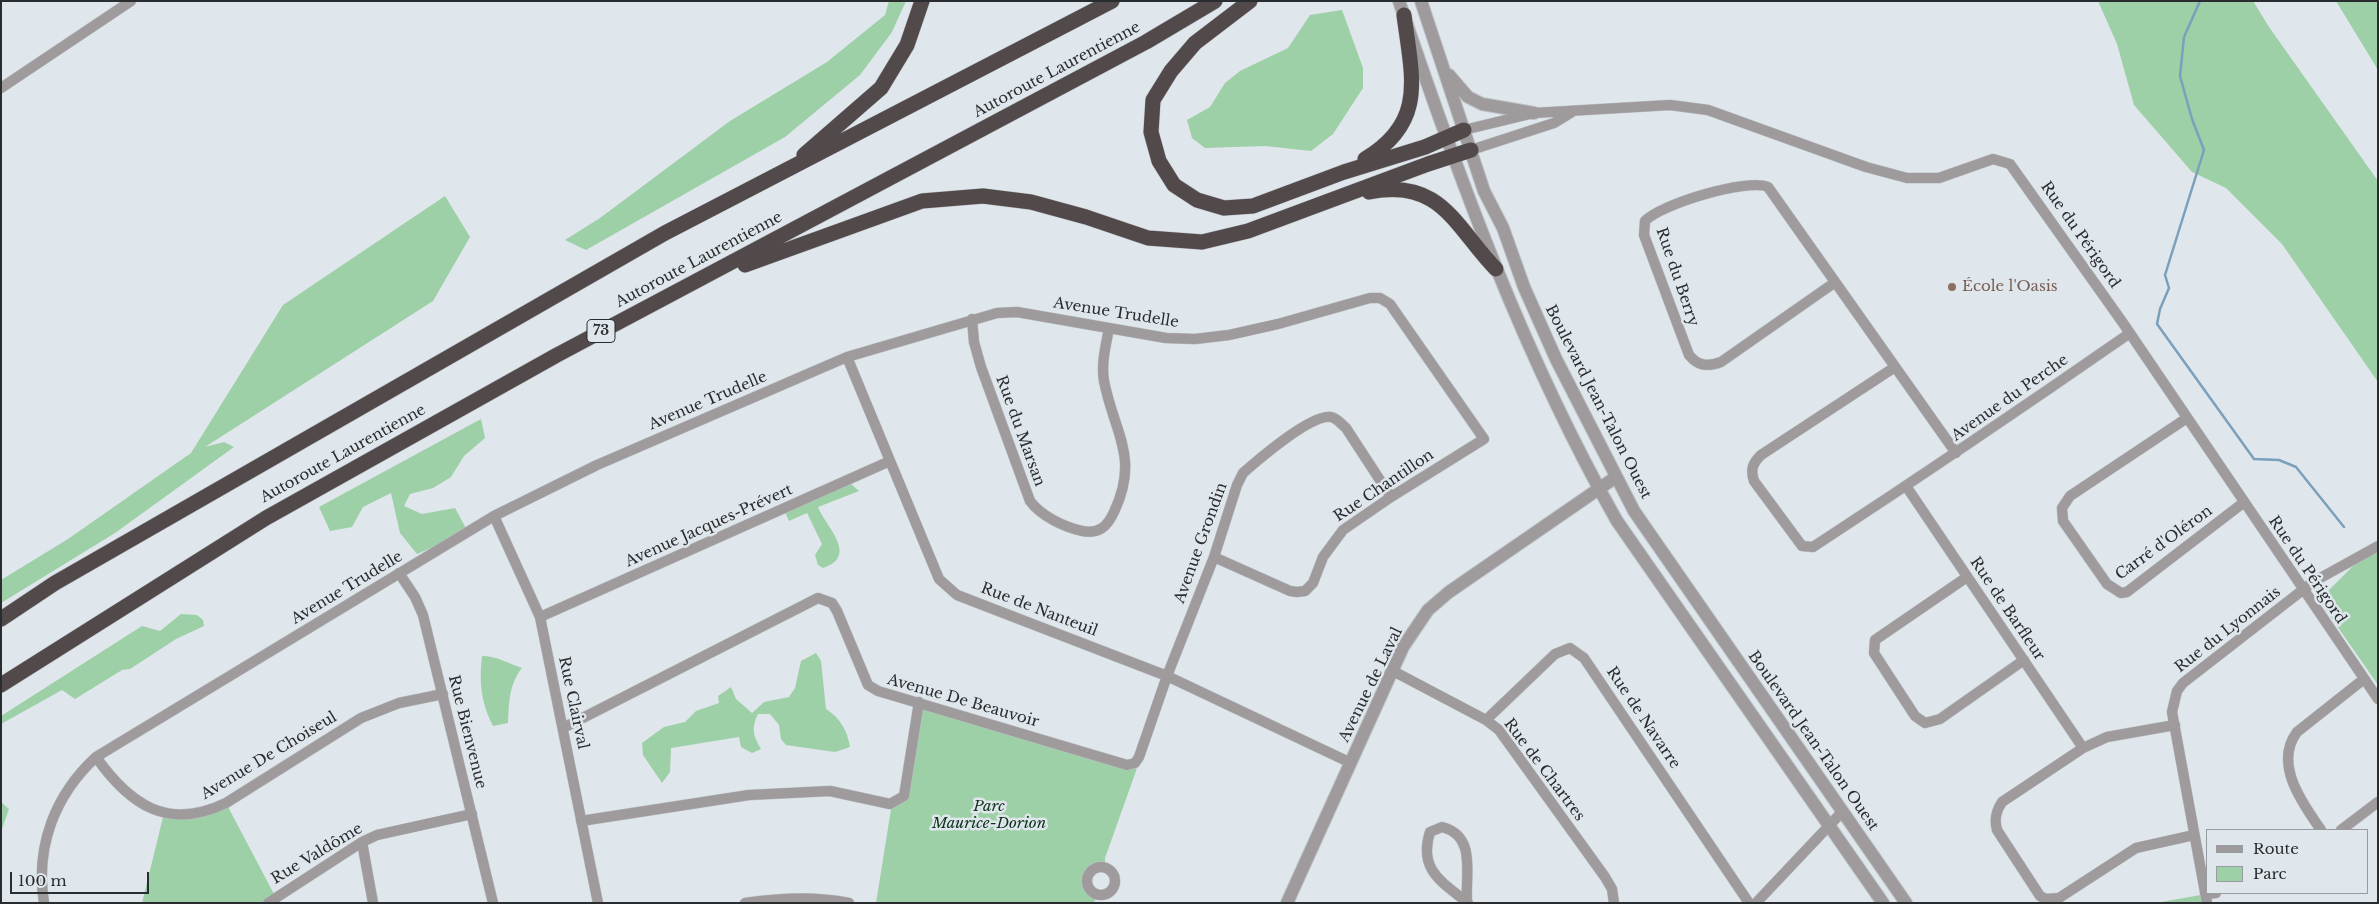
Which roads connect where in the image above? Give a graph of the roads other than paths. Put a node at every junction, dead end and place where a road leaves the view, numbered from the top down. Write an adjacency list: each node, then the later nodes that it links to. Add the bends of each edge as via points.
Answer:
1 (131, 1): 9 (street)
2 (922, 1): 16 (highway, via 907,44 881,88)
3 (1112, 1): 16 (highway, Autoroute Laurentienne)
4 (1215, 1): 21 (highway, Autoroute Laurentienne / 73, via 1146,42)
5 (1250, 1): 17 (highway, via 1195,43 1171,71 1153,100 1151,132 1159,161 1174,185 1197,200 1224,208 1253,206)
6 (1421, 1): 8 (street, Boulevard Jean-Talon Ouest)
7 (1402, 8): 13 (street); 17 (highway, via 1412,77 1411,103 1404,123 1390,142)
8 (1446, 72): 11 (street, via 1468,97 1482,104); 12 (street, Boulevard Jean-Talon Ouest)
9 (1, 88)
10 (1572, 112): 11 (street, Rue du Périgord); 14 (street, Rue du Périgord, via 1554,123); 24 (street, Rue du Périgord, via 1670,105 1708,110 1866,168 1907,178 1939,178 1993,159 2010,164)
11 (1534, 113): 12 (street, Rue du Périgord)
12 (1464, 130): 13 (highway); 14 (street, Boulevard Jean-Talon Ouest)
13 (1448, 137): 15 (street); 17 (highway)
14 (1471, 150): 15 (highway); 31 (street, Boulevard Jean-Talon Ouest, via 1484,191 1503,228 1524,287)
15 (1454, 154): 18 (highway); 19 (street)
16 (785, 171): 43 (highway, Autoroute Laurentienne, via 657,238 55,583)
17 (1344, 172)
18 (1336, 199): 19 (highway, via 1396,189 1435,202 1451,214); 21 (highway, via 1248,231 1202,242 1148,238 1031,202 984,196 922,201)
19 (1496, 269): 33 (street)
20 (1834, 283): 20 (street, Rue du Berry, via 1774,194 1761,184 1715,191 1657,212 1645,221 1644,235 1689,355 1702,365 1721,362); 26 (street, Rue du Berry)
21 (694, 284): 48 (highway, Autoroute Laurentienne / 73, via 557,355 266,518)
22 (972, 319): 23 (street, Avenue Trudelle, via 1017,312); 23 (street, Rue du Marsan, via 981,367 1030,501 1045,515 1087,532 1102,529 1110,522 1125,483 1124,446 1104,379); 25 (street, Avenue Trudelle)
23 (1109, 328): 28 (street, Avenue Trudelle, via 1166,338 1229,336 1380,298 1399,314)
24 (2130, 333): 27 (street, Rue du Périgord); 29 (street, Avenue du Perche)
25 (847, 357): 30 (street, Rue de Nanteuil); 36 (street, Avenue Trudelle, via 597,465)
26 (1895, 367): 29 (street, Rue du Berry); 32 (street, Avenue du Perche, via 1761,455 1752,466 1752,473 1798,542 1806,548 1813,547)
27 (2187, 418): 35 (street, Rue du Périgord); 35 (street, Carré d'Oléron, via 2070,496 2062,508 2063,521 2107,584 2121,593 2127,592)
28 (1484, 439): 34 (street, Rue Chantillon)
29 (1956, 454): 32 (street, Avenue du Perche)
30 (890, 461): 42 (street, Avenue Jacques-Prévert); 46 (street, Rue de Nanteuil, via 938,579 957,595)
31 (1616, 476): 33 (street, Avenue de Laval); 59 (street, Boulevard Jean-Talon Ouest, via 1634,511)
32 (1906, 486): 40 (street, Rue de Barfleur)
33 (1598, 488): 45 (street, Avenue de Laval, via 1428,610); 62 (street, via 1617,521)
34 (1391, 497): 38 (street, Rue Chantillon, via 1337,536 1323,557 1313,583 1305,591 1290,590); 38 (street, Avenue Grondin, via 1346,428 1331,417 1317,419 1269,452 1244,474 1237,485)
35 (2243, 503): 41 (street, Rue du Périgord)
36 (494, 516): 39 (street, Avenue Trudelle); 42 (street, Rue Clairval)
37 (2378, 546): 41 (street, Rue du Lyonnais)
38 (1214, 557): 46 (street, Avenue Grondin)
39 (399, 573): 49 (street, Rue Bienvenue, via 423,615); 56 (street, Avenue Trudelle)
40 (1967, 577): 44 (street, Rue de Barfleur); 44 (street, via 1875,640 1874,653 1915,716 1925,723 1940,719)
41 (2302, 590): 47 (street, Rue du Périgord); 53 (street, Rue du Lyonnais, via 2183,683 2174,700)
42 (540, 617): 54 (street, Rue Clairval)
43 (1, 618)
44 (2024, 660): 55 (street, Rue de Barfleur)
45 (1393, 671): 52 (street, Rue de Chartres); 57 (street, Avenue de Laval)
46 (1167, 676): 51 (street, Avenue De Beauvoir, via 1139,757 1127,766); 57 (street, Rue de Nanteuil)
47 (2364, 679): 50 (street, Rue du Périgord); 63 (street, via 2291,740 2289,764 2293,786)
48 (1, 685)
49 (443, 694): 56 (street, Avenue De Choiseul, via 399,703 361,718 226,803 191,815 164,813 146,806 120,786); 60 (street, Rue Bienvenue)
50 (2378, 699)
51 (919, 702): 54 (street, Avenue De Beauvoir, via 878,692 868,685 837,611 832,603 818,598); 61 (street, via 904,796 890,804 830,792 749,795)
52 (1486, 720): 77 (street, Rue de Chartres, via 1499,730 1605,877 1612,889); 78 (street, Rue de Navarre, via 1555,654 1570,648 1578,652)
53 (2175, 725): 55 (street, via 2107,737); 65 (street, Rue du Lyonnais)
54 (564, 728): 61 (street, Rue Clairval)
55 (2083, 748): 65 (street, via 2002,802 1997,809 1997,830 2040,896 2059,898 2136,848)
56 (96, 757): 69 (street, Avenue Trudelle, via 74,779 54,815 45,844 42,873)
57 (1351, 763): 76 (street, Avenue de Laval)
58 (2378, 802): 64 (street)
59 (1842, 812): 62 (street); 81 (street, Boulevard Jean-Talon Ouest)
60 (472, 814): 66 (street, Rue Valdôme, via 377,835); 72 (street, Rue Bienvenue)
61 (581, 821): 73 (street, Rue Clairval)
62 (1830, 826): 79 (street); 80 (street)
63 (2320, 829)
64 (2342, 829)
65 (2194, 835): 67 (street, Rue du Lyonnais)
66 (362, 842): 70 (street, Rue Valdôme); 71 (street)
67 (2206, 882)
68 (1468, 902): 68 (street, via 1442,883 1431,868 1426,857 1430,832 1442,827 1451,829 1462,838 1468,855)
69 (44, 903)
70 (268, 903)
71 (373, 903)
72 (493, 903)
73 (598, 903)
74 (745, 903): 75 (street, via 774,899)
75 (850, 903)
76 (1287, 903)
77 (1614, 903)
78 (1749, 903)
79 (1756, 903)
80 (1883, 903)
81 (1906, 903)

